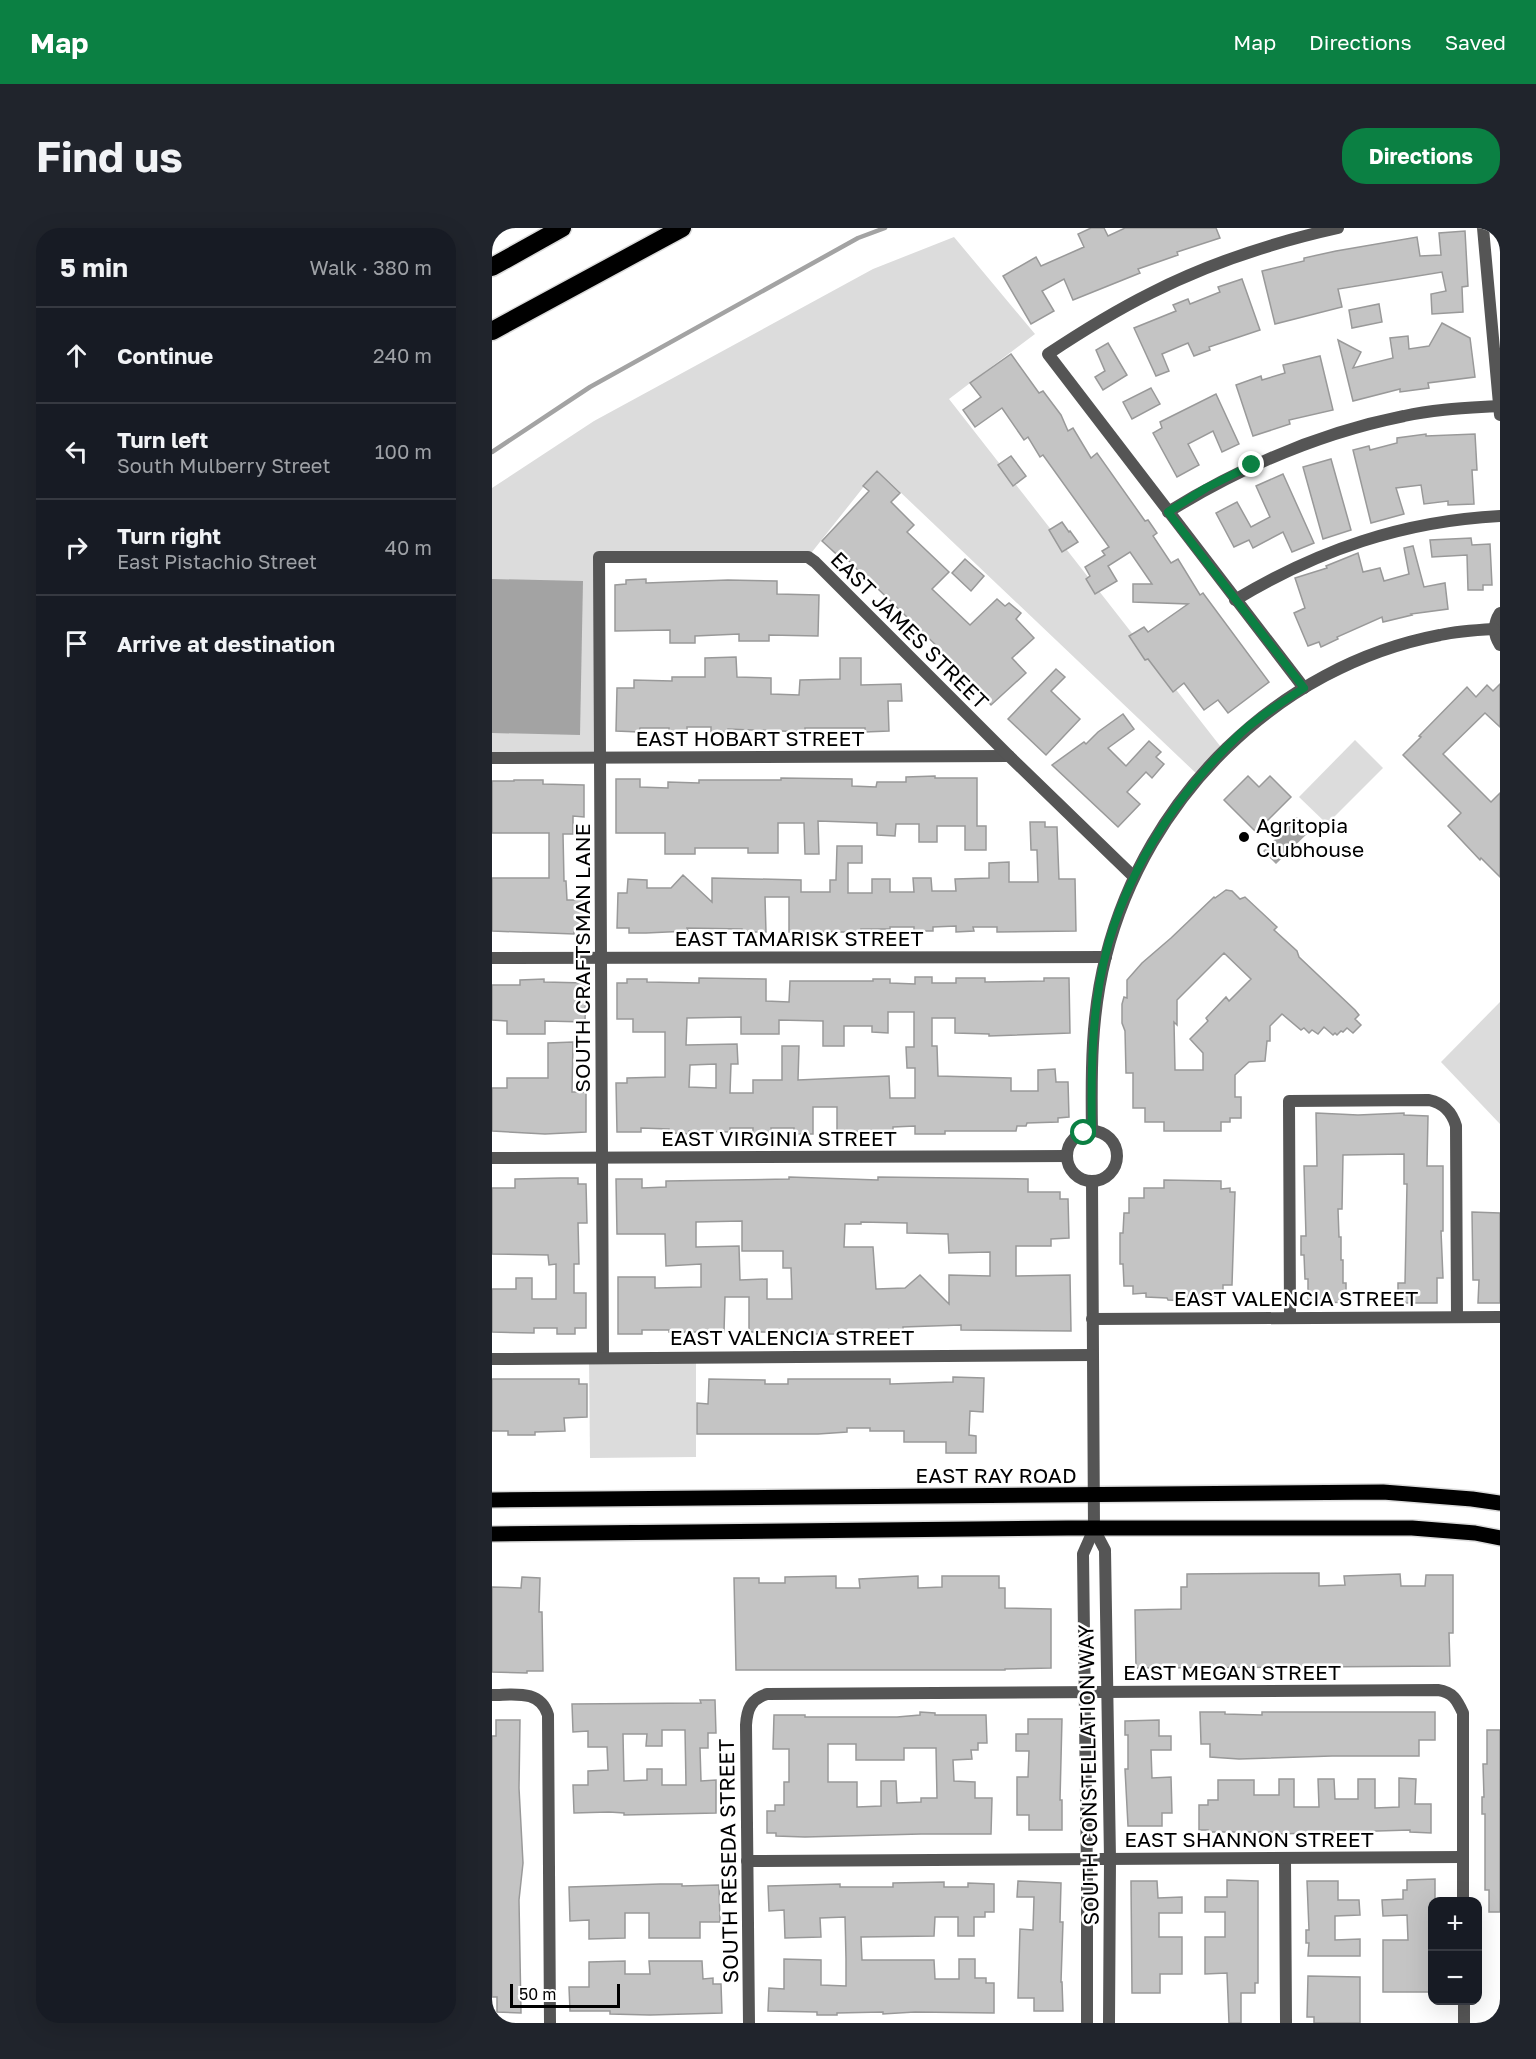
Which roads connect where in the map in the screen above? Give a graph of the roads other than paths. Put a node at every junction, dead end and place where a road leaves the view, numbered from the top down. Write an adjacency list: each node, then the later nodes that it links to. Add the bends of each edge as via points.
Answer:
1 (562, 228): 5 (highway)
2 (682, 228): 6 (highway)
3 (1338, 228): 9 (street, via 1256,250 1202,270 1105,317 1048,354)
4 (1484, 228): 7 (street)
5 (492, 267)
6 (492, 331)
7 (1499, 406): 8 (street); 9 (street, via 1405,415 1303,444 1206,488)
8 (1500, 415)
9 (1168, 512): 12 (street)
10 (1500, 516): 12 (street, via 1418,526 1346,545)
11 (599, 557): 17 (street, EAST JAMES STREET, via 808,557); 19 (street, SOUTH CRAFTSMAN LANE)
12 (1235, 600): 16 (street)
13 (1500, 613): 14 (street)
14 (1494, 629): 15 (street); 16 (street, via 1404,644 1363,657)
15 (1500, 645)
16 (1304, 688): 20 (street, via 1242,732 1190,788 1161,826)
17 (1009, 756): 19 (street, EAST HOBART STREET); 20 (street, EAST JAMES STREET)
18 (492, 758): 19 (street, EAST HOBART STREET)
19 (601, 758): 21 (street, SOUTH CRAFTSMAN LANE)
20 (1133, 876): 22 (street)
21 (601, 957): 22 (street, EAST TAMARISK STREET); 23 (street, EAST TAMARISK STREET); 27 (street, SOUTH CRAFTSMAN LANE)
22 (1106, 957): 24 (street, via 1091,1057)
23 (492, 958)
24 (1092, 1132): 25 (street, via 1077,1136); 28 (street, via 1109,1139 1117,1156 1107,1176)
25 (1067, 1156): 27 (street, EAST VIRGINIA STREET); 28 (street, via 1077,1176)
26 (492, 1158): 27 (street, EAST VIRGINIA STREET)
27 (602, 1158): 34 (street, SOUTH CRAFTSMAN LANE)
28 (1092, 1181): 32 (street, SOUTH CONSTELLATION WAY)
29 (1457, 1317): 30 (street, EAST VALENCIA STREET); 31 (street, EAST VALENCIA STREET); 31 (street, via 1456,1126 1453,1116 1439,1102 1429,1100 1289,1101)
30 (1500, 1317)
31 (1290, 1318): 32 (street, EAST VALENCIA STREET)
32 (1092, 1319): 33 (street, SOUTH CONSTELLATION WAY)
33 (1092, 1355): 34 (street, EAST VALENCIA STREET); 37 (street, SOUTH CONSTELLATION WAY)
34 (603, 1358): 35 (street, EAST VALENCIA STREET)
35 (492, 1359)
36 (492, 1500): 37 (main road, EAST RAY ROAD)
37 (1093, 1503): 38 (main road, EAST RAY ROAD, via 1383,1492); 39 (street, SOUTH CONSTELLATION WAY)
38 (1500, 1503)
39 (1094, 1529): 40 (main road); 41 (main road, via 1413,1528); 42 (street, SOUTH CONSTELLATION WAY, via 1083,1554); 43 (street, SOUTH CONSTELLATION WAY, via 1105,1551)
40 (492, 1534)
41 (1500, 1538)
42 (1085, 1692): 43 (street, EAST MEGAN STREET); 45 (street, EAST MEGAN STREET, via 771,1694); 48 (street, SOUTH CONSTELLATION WAY)
43 (1107, 1692): 46 (street, EAST MEGAN STREET, via 1446,1692 1457,1700 1463,1713); 49 (street, SOUTH CONSTELLATION WAY)
44 (492, 1695): 53 (street, via 530,1695 544,1705 548,1719)
45 (754, 1700): 50 (street, SOUTH RESEDA STREET, via 746,1725)
46 (1463, 1857): 47 (street, EAST SHANNON STREET); 51 (street)
47 (1285, 1858): 49 (street, EAST SHANNON STREET); 57 (street)
48 (1087, 1859): 49 (street, EAST SHANNON STREET); 50 (street, EAST SHANNON STREET); 55 (street, SOUTH CONSTELLATION WAY)
49 (1110, 1859): 56 (street, SOUTH CONSTELLATION WAY)
50 (747, 1861): 54 (street, SOUTH RESEDA STREET)
51 (1464, 1897)
52 (1464, 2005): 58 (street)
53 (550, 2023)
54 (749, 2023)
55 (1088, 2023)
56 (1109, 2023)
57 (1286, 2023)
58 (1464, 2023)

